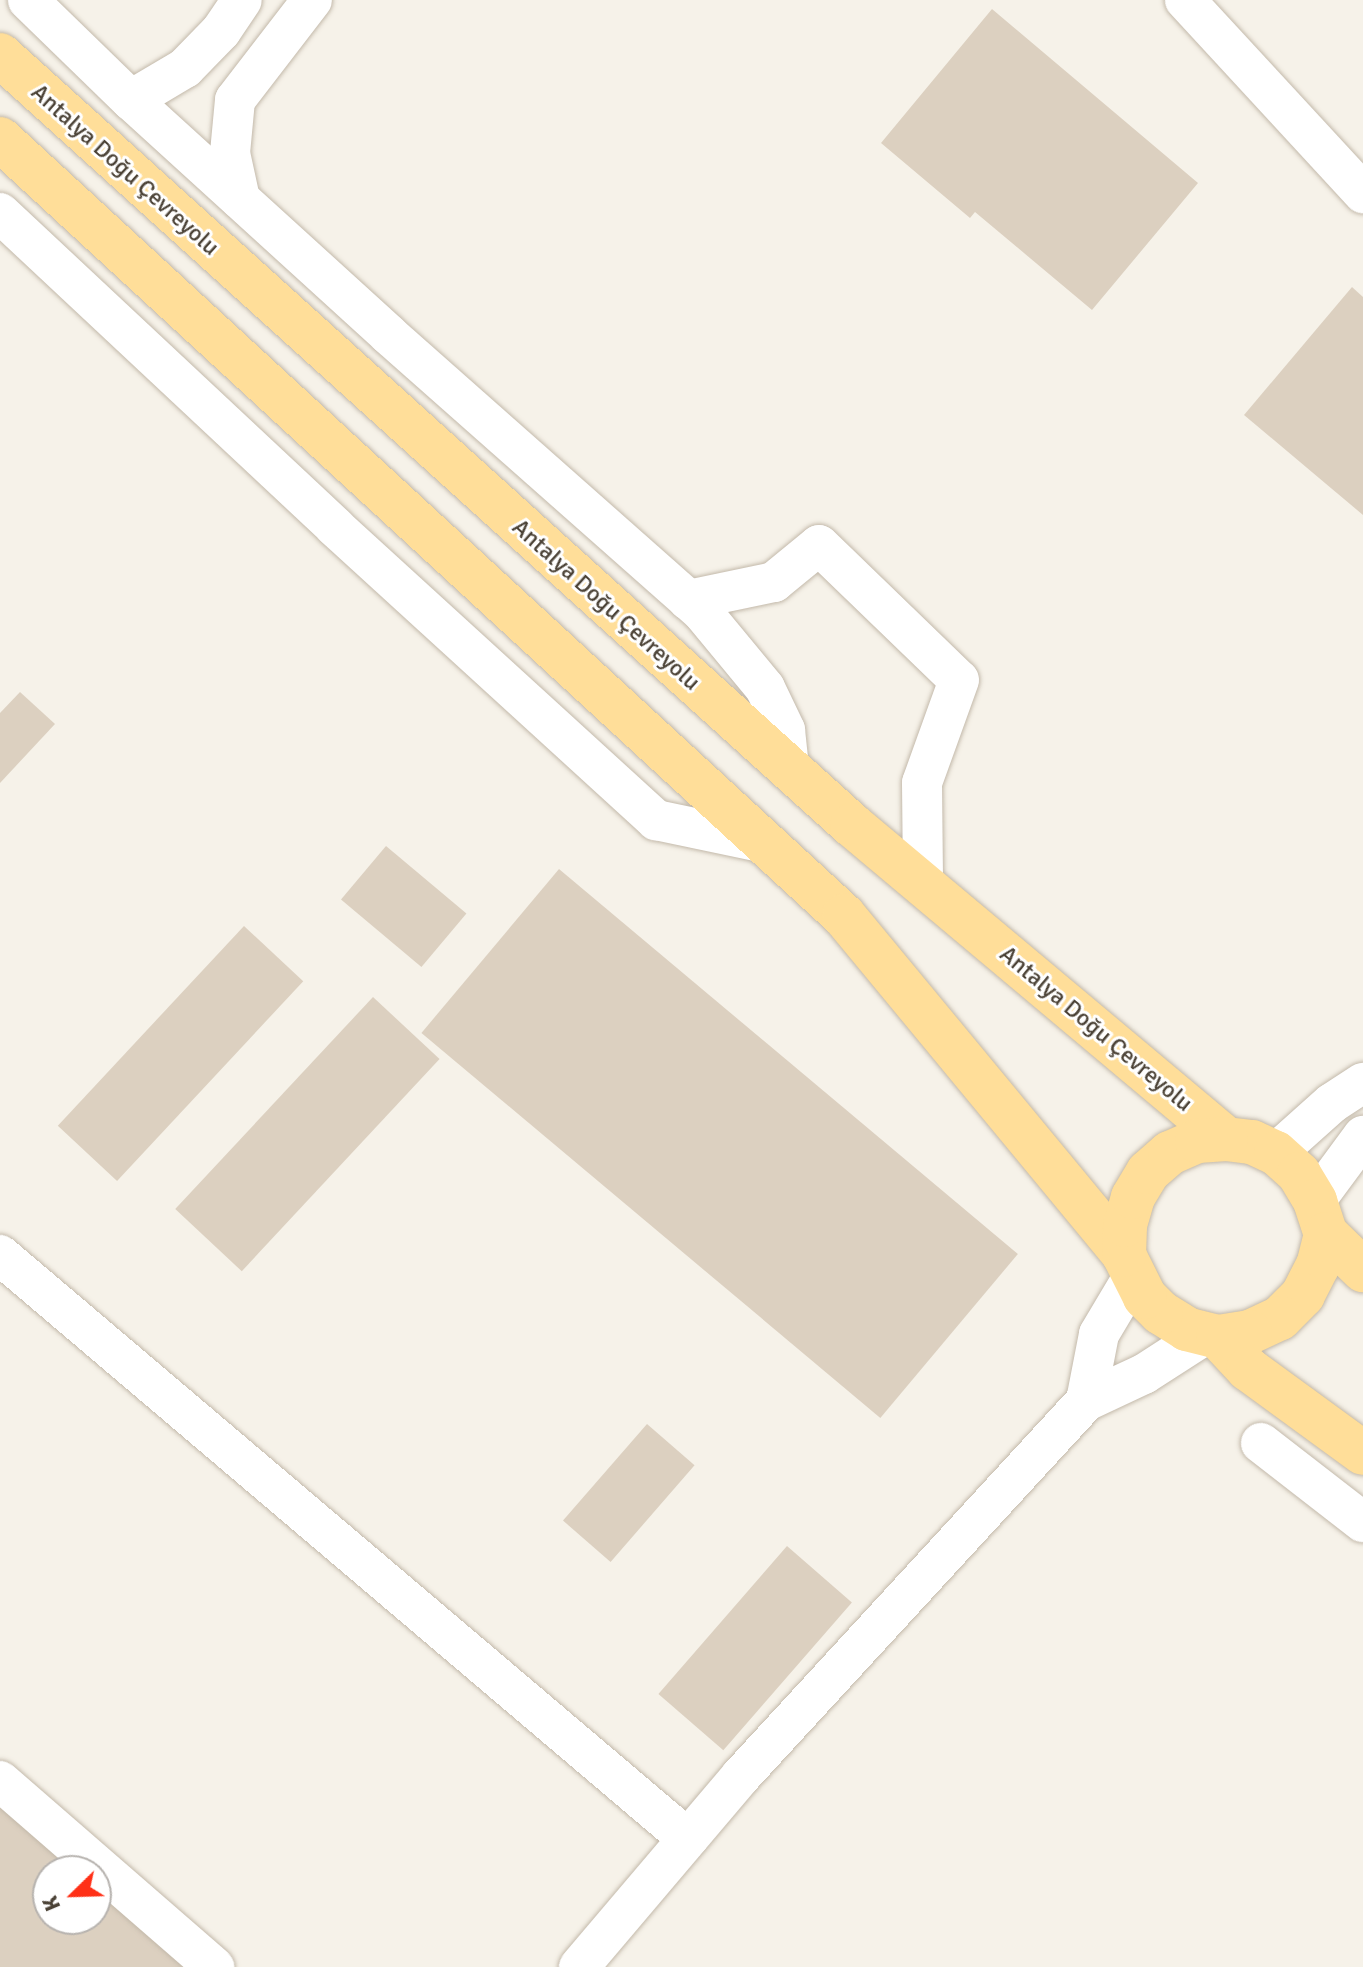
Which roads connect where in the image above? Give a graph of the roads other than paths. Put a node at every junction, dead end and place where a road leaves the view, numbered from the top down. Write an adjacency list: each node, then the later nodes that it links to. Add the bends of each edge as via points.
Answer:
1 (28, 0): 6 (street)
2 (242, 0): 6 (street, via 185,68)
3 (312, 0): 9 (street, via 235,100 230,153)
4 (1185, 0): 8 (street)
5 (0, 55): 12 (main road, Antalya Doğu Çevreyolu)
6 (131, 100): 9 (street)
7 (0, 139): 13 (main road)
8 (1363, 193)
9 (240, 199): 11 (street)
10 (0, 213): 13 (street, via 656,820)
11 (688, 600): 12 (street, via 765,688 785,730); 14 (street, via 774,582 819,545 959,680 922,783)
12 (789, 768): 14 (main road, Antalya Doğu Çevreyolu)
13 (765, 843): 21 (main road, via 844,916)
14 (923, 884): 17 (main road, Antalya Doğu Çevreyolu)
15 (1363, 1083): 18 (street)
16 (1363, 1136): 19 (street)
17 (1226, 1139): 18 (main road, via 1252,1142); 21 (main road, via 1197,1141 1170,1153 1148,1172 1125,1225)
18 (1276, 1153): 19 (main road, via 1299,1174)
19 (1320, 1218): 22 (main road); 23 (main road, via 1318,1265 1303,1295 1280,1318 1250,1332)
20 (0, 1255): 29 (street)
21 (1128, 1266): 23 (main road, via 1161,1313 1187,1329); 24 (street, via 1099,1334)
22 (1363, 1270)
23 (1212, 1335): 24 (street); 26 (main road, via 1248,1369)
24 (1086, 1401): 29 (street)
25 (1261, 1443): 27 (street)
26 (1363, 1453)
27 (1363, 1522)
28 (0, 1781): 30 (street)
29 (688, 1839): 31 (street)
30 (214, 1967)
31 (579, 1967)

